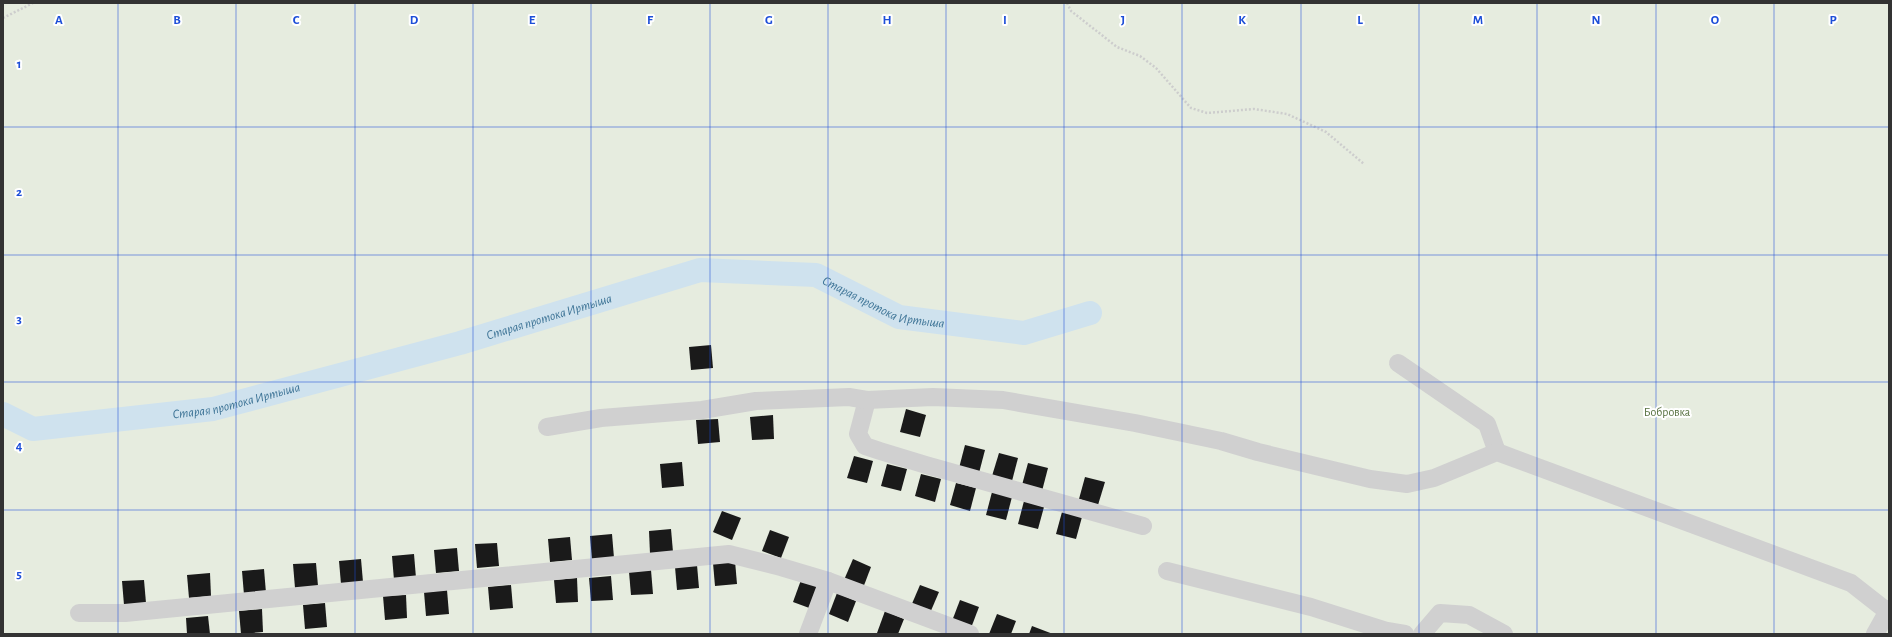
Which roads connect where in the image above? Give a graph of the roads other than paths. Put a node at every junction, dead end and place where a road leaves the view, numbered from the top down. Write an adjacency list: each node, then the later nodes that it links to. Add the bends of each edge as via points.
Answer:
1 (1398, 363): 4 (street, via 1487,424)
2 (867, 400): 3 (street, via 849,397 756,401 702,410 601,418); 4 (street, via 933,397 1003,400 1221,441 1370,479 1407,484 1434,478); 5 (street, via 858,434 865,446)
3 (547, 427)
4 (1497, 452): 8 (street, via 1850,583)
5 (1143, 526)
6 (1167, 571): 12 (street, via 1311,607)
7 (828, 581): 9 (street, via 781,566 729,554 125,613); 10 (street); 11 (street)
8 (1888, 610): 15 (street)
9 (79, 613)
10 (808, 634)
11 (970, 634)
12 (1405, 634)
13 (1422, 634): 14 (street, via 1440,612 1469,615)
14 (1504, 634)
15 (1875, 634)

